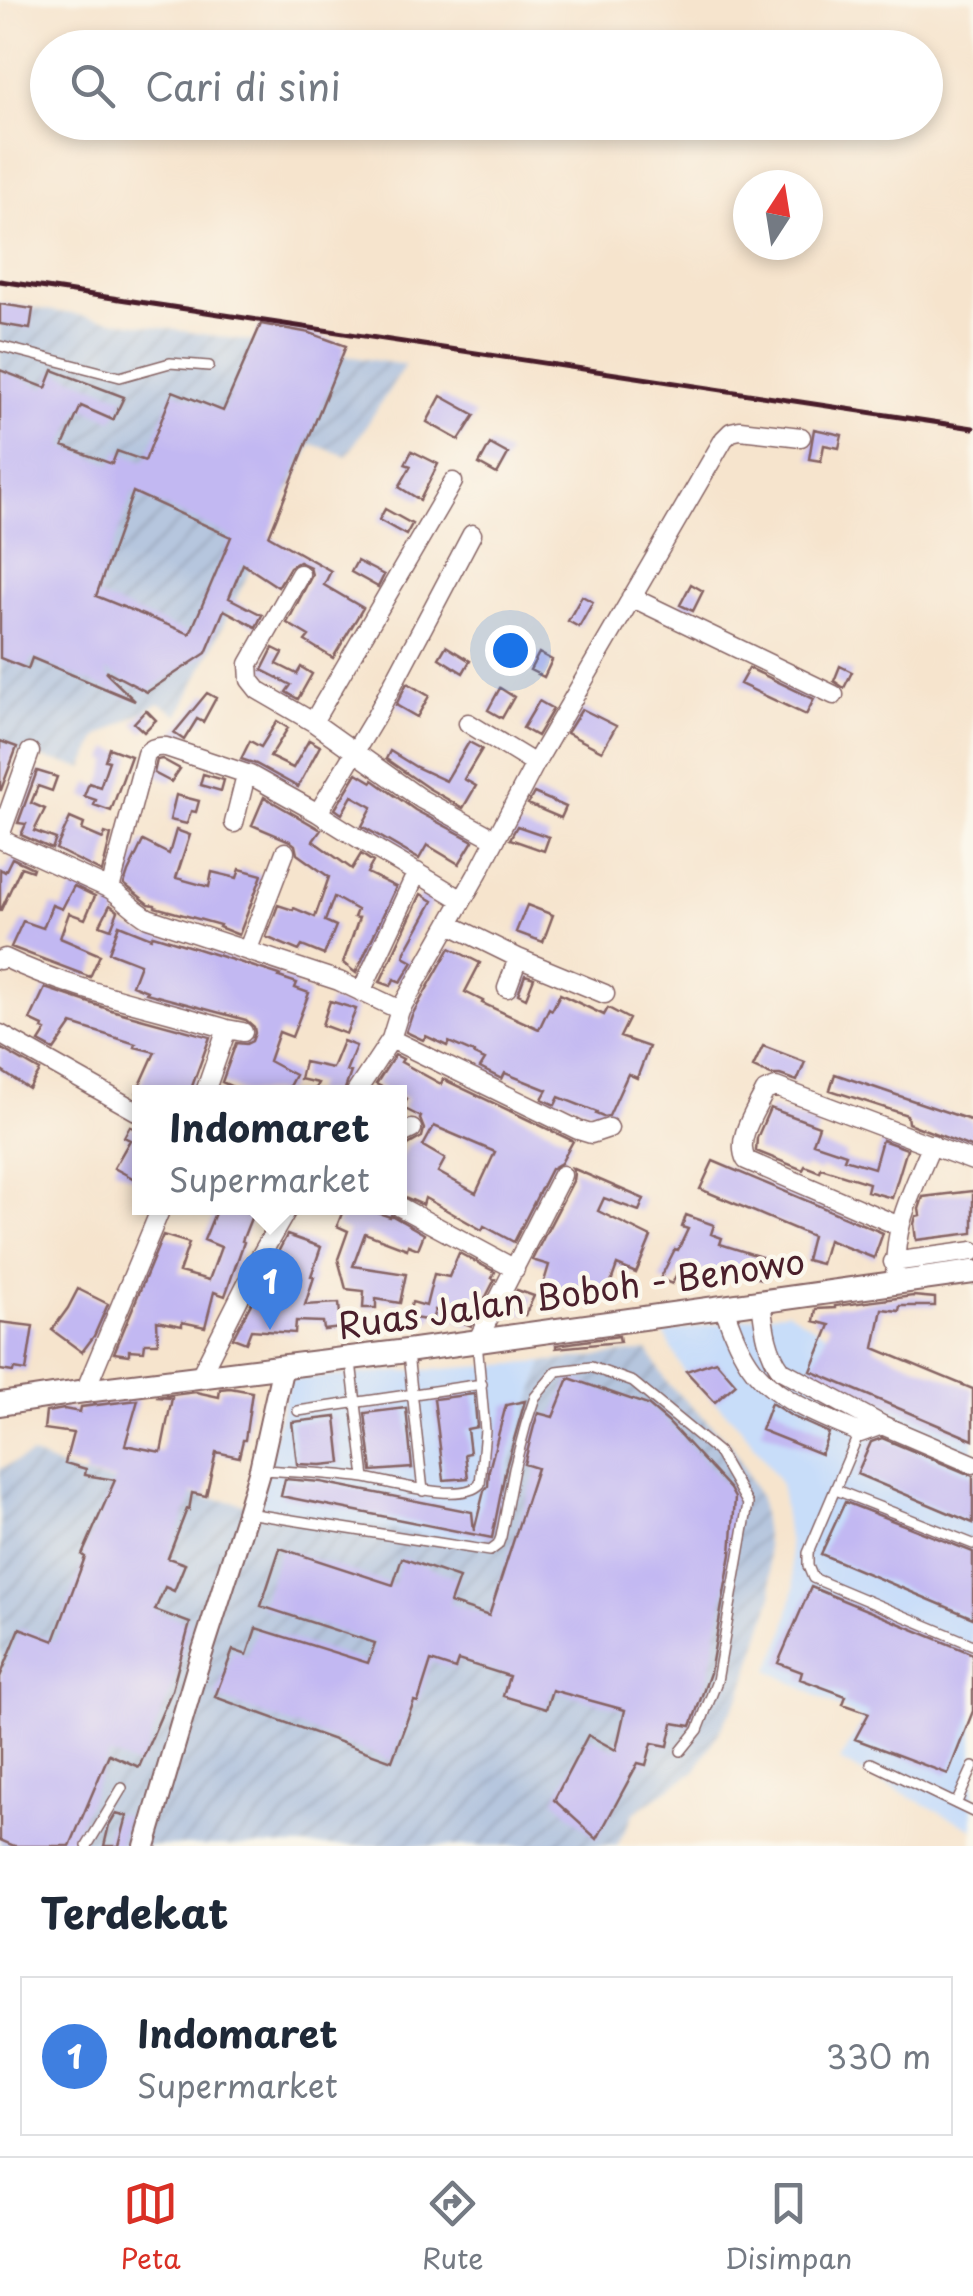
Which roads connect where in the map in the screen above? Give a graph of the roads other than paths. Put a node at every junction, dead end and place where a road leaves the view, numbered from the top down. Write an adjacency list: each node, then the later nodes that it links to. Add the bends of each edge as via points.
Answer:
1 (0, 346): 2 (lane, via 120,378 170,363)
2 (209, 366)
3 (801, 437): 7 (street, via 731,432)
4 (453, 482): 9 (street)
5 (472, 534): 11 (street)
6 (300, 574): 9 (street, via 249,664 250,680)
7 (631, 597): 8 (street); 13 (street)
8 (834, 695)
9 (312, 722): 11 (street)
10 (468, 724): 13 (street)
11 (354, 751): 15 (street); 18 (street, via 421,799)
12 (30, 752): 17 (street)
13 (535, 764): 18 (street)
14 (250, 775): 15 (street); 16 (street); 21 (street, via 166,747 150,750)
15 (318, 812): 20 (street)
16 (234, 823)
17 (0, 837): 21 (street)
18 (495, 839): 22 (street)
19 (286, 852): 24 (street)
20 (416, 872): 22 (street); 28 (street)
21 (110, 889): 24 (street, via 148,918)
22 (462, 900): 23 (street)
23 (449, 924): 25 (street); 30 (street)
24 (248, 949): 28 (street)
25 (518, 958): 27 (street); 29 (street)
26 (0, 960): 33 (street, via 75,988 235,1031)
27 (508, 988)
28 (362, 992): 30 (street)
29 (605, 994)
30 (400, 1010): 32 (street)
31 (0, 1034): 35 (street)
32 (391, 1038): 34 (street); 36 (street, via 578,1130)
33 (208, 1085)
34 (361, 1085)
35 (132, 1108)
36 (608, 1128)
37 (932, 1144): 38 (street); 43 (street); 43 (street, via 776,1087 765,1091 742,1141 746,1160)
38 (973, 1161)
39 (562, 1174): 45 (street)
40 (407, 1211): 45 (street)
41 (158, 1215): 58 (street)
42 (284, 1215): 55 (street)
43 (899, 1226): 46 (street)
44 (973, 1251): 46 (street)
45 (516, 1268): 50 (street)
46 (895, 1272): 47 (main road, Ruas Jalan Boboh - Benowo); 48 (main road, Ruas Jalan Boboh - Benowo)
47 (973, 1272)
48 (761, 1300): 49 (main road, Ruas Jalan Boboh - Benowo); 54 (street, via 764,1329)
49 (723, 1306): 50 (main road, Ruas Jalan Boboh - Benowo); 56 (street)
50 (477, 1341): 51 (main road, Ruas Jalan Boboh - Benowo); 57 (lane)
51 (408, 1351): 52 (main road, Ruas Jalan Boboh - Benowo); 59 (lane)
52 (350, 1358): 53 (main road, Ruas Jalan Boboh - Benowo); 60 (lane)
53 (283, 1366): 55 (main road, Ruas Jalan Boboh - Benowo); 65 (street)
54 (781, 1370): 56 (street); 63 (street)
55 (199, 1378): 58 (main road, Ruas Jalan Boboh - Benowo)
56 (764, 1382): 63 (street, via 785,1398)
57 (482, 1384): 59 (lane); 68 (lane, via 480,1484 466,1492)
58 (85, 1391): 61 (main road, Ruas Jalan Boboh - Benowo)
59 (413, 1395): 60 (lane); 68 (lane)
60 (356, 1403): 62 (lane); 66 (lane)
61 (0, 1404)
62 (298, 1410)
63 (869, 1425): 64 (street); 67 (lane)
64 (973, 1464)
65 (260, 1470): 66 (lane); 69 (street)
66 (364, 1478): 68 (lane)
67 (836, 1490): 70 (lane); 71 (lane, via 808,1554 813,1578)
68 (423, 1491)
69 (247, 1513): 72 (lane, via 490,1551 501,1537 536,1397 557,1370 591,1367 633,1382 718,1452 748,1504 716,1681 698,1730); 79 (street)
70 (973, 1544)
71 (973, 1645)
72 (682, 1751)
73 (871, 1763): 76 (lane)
74 (973, 1767): 76 (lane)
75 (122, 1788): 78 (lane)
76 (956, 1804): 77 (lane)
77 (973, 1812)
78 (86, 1846)
79 (145, 1846)

